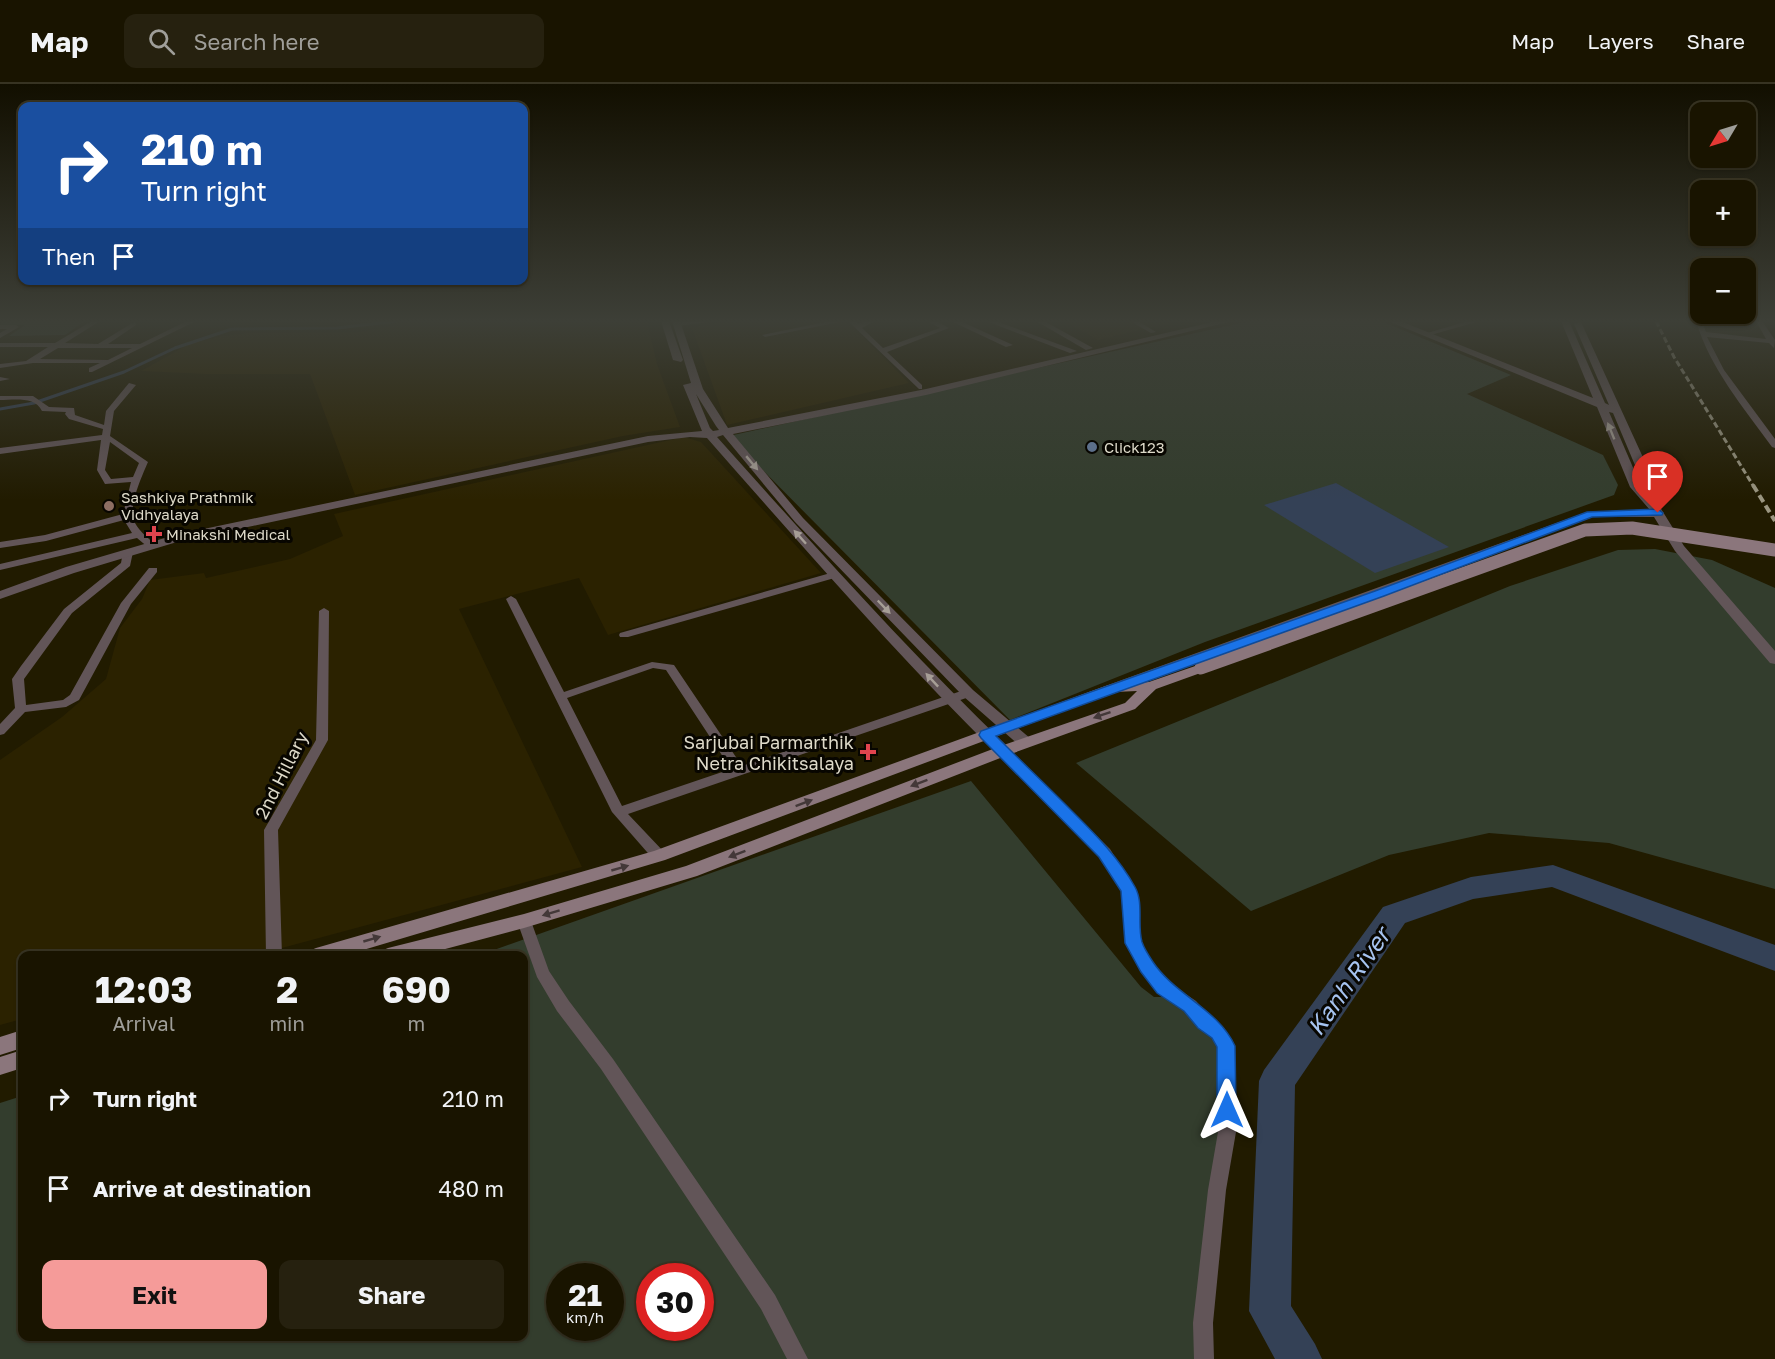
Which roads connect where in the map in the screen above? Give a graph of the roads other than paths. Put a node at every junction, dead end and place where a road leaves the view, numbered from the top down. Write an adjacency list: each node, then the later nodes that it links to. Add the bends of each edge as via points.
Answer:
1 (692, 380): 17 (street)
2 (695, 380): 16 (street)
3 (912, 380): 11 (street)
4 (947, 380): 11 (street)
5 (975, 380): 16 (street)
6 (1539, 380): 13 (street)
7 (1590, 380): 13 (street)
8 (1602, 380): 14 (street)
9 (1729, 380): 19 (street)
10 (132, 385): 15 (street, via 110,411)
11 (919, 387): 16 (street)
12 (0, 398): 15 (street, via 33,398 45,409 71,410 72,417)
13 (1601, 406): 14 (street); 22 (street, one-way to 13, via 1636,487)
14 (1616, 411): 22 (street, via 1651,488)
15 (106, 427): 18 (street)
16 (724, 429): 17 (street); 40 (street, one-way to 40, via 799,520)
17 (708, 432): 27 (street, via 628,443); 32 (street, one-way to 17)
18 (106, 437): 20 (street); 21 (street, via 144,462); 21 (street, via 102,470 108,482)
19 (1775, 445)
20 (0, 451)
21 (136, 479): 24 (street)
22 (1649, 499): 23 (street)
23 (1658, 513): 37 (street, via 1679,548); 39 (street, via 1591,514)
24 (127, 516): 25 (street); 26 (street, via 46,538)
25 (140, 534): 27 (street); 30 (street)
26 (0, 544)
27 (152, 546): 29 (street)
28 (1775, 550): 38 (main road, bridge, via 1632,528 1586,530)
29 (128, 552): 33 (street); 43 (street, via 126,564 68,611 25,668 18,679)
30 (0, 567)
31 (153, 570): 43 (street, via 126,603 75,698 66,703)
32 (834, 575): 36 (street); 42 (street, one-way to 32)
33 (0, 595)
34 (511, 598): 41 (street)
35 (324, 611): 53 (street, 2nd Hillary, via 322,740 271,830)
36 (624, 635)
37 (1775, 660)
38 (1151, 686): 39 (main road); 47 (main road, one-way to 47, via 1130,706)
39 (1113, 688): 44 (main road)
40 (968, 693): 42 (street); 44 (street)
41 (560, 697): 49 (street, via 652,665 670,667); 50 (street)
42 (950, 699): 46 (street); 49 (street)
43 (21, 709): 45 (street)
44 (1009, 726): 46 (main road); 47 (street)
45 (0, 731)
46 (986, 735): 48 (street); 51 (main road, one-way to 46)
47 (1026, 743): 48 (main road)
48 (1003, 751): 52 (main road, one-way to 52, via 691,871); 61 (street, via 1105,853 1129,891 1134,943 1147,967 1164,988 1191,1006 1218,1033 1226,1046 1227,1132 1203,1323)
49 (739, 771): 50 (street)
50 (619, 812): 51 (street)
51 (659, 856): 54 (main road, one-way to 51)
52 (524, 921): 55 (main road); 60 (street, via 542,974 762,1292)
53 (274, 951)
54 (333, 951)
55 (407, 951)
56 (18, 1040): 57 (main road)
57 (0, 1046)
58 (18, 1060): 59 (main road)
59 (0, 1065)
60 (798, 1359)
61 (1204, 1359)

